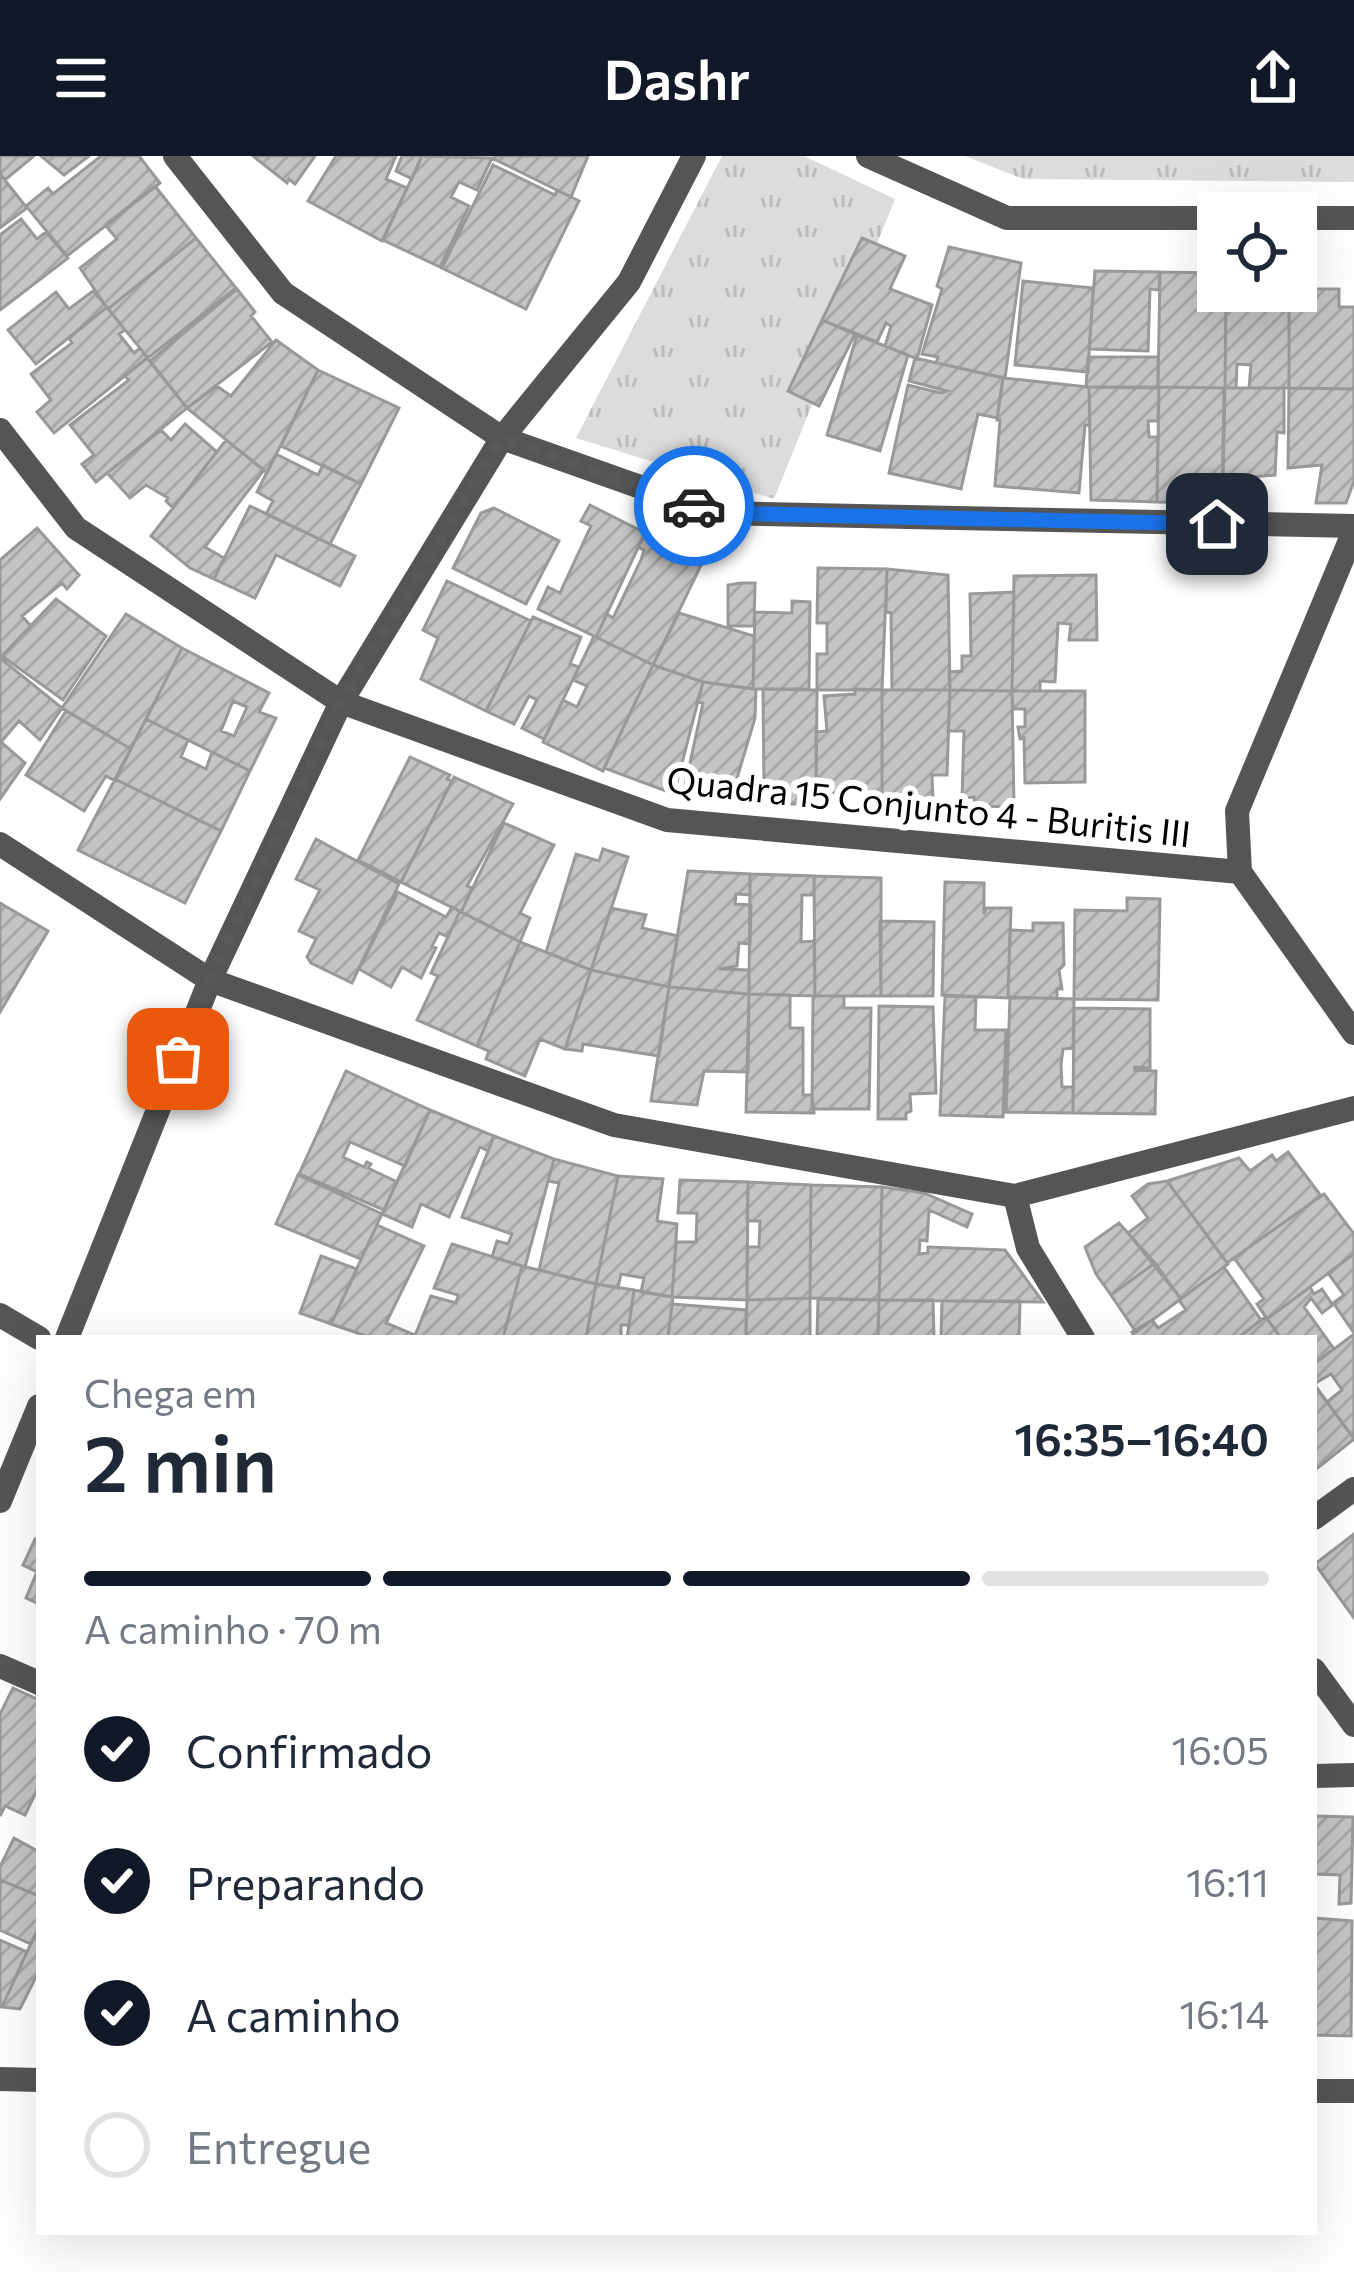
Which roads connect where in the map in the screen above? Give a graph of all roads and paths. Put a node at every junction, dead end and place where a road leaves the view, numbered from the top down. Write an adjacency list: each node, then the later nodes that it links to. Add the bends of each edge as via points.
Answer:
1 (175, 156): 8 (street, via 283,293)
2 (694, 156): 8 (street, via 629,282)
3 (868, 156): 4 (street, via 1007,218)
4 (1197, 218)
5 (1317, 218): 6 (street)
6 (1354, 218)
7 (0, 430): 10 (street, Quadra 15 Conjunto 4 - Buritis III, via 76,528)
8 (502, 438): 9 (street, via 714,513); 10 (street)
9 (1354, 529): 12 (street, via 1237,811)
10 (341, 702): 12 (street, Quadra 15 Conjunto 4 - Buritis III, via 667,820); 13 (street)
11 (0, 844): 13 (street)
12 (1240, 872): 14 (street)
13 (210, 980): 16 (street, via 614,1126); 18 (street)
14 (1354, 1034)
15 (1354, 1108): 16 (street)
16 (1015, 1196): 19 (street, via 1028,1248)
17 (0, 1315): 20 (street)
18 (68, 1335)
19 (1081, 1335)
20 (36, 1336)
21 (36, 1413): 23 (street)
22 (1354, 1489): 24 (street)
23 (0, 1501)
24 (1317, 1516)
25 (0, 1666): 27 (street)
26 (1317, 1674): 28 (street)
27 (36, 1682)
28 (1354, 1725)
29 (1354, 1775): 30 (street)
30 (1317, 1776)
31 (0, 2079): 32 (street)
32 (36, 2080)
33 (1317, 2090): 34 (street)
34 (1354, 2092)

